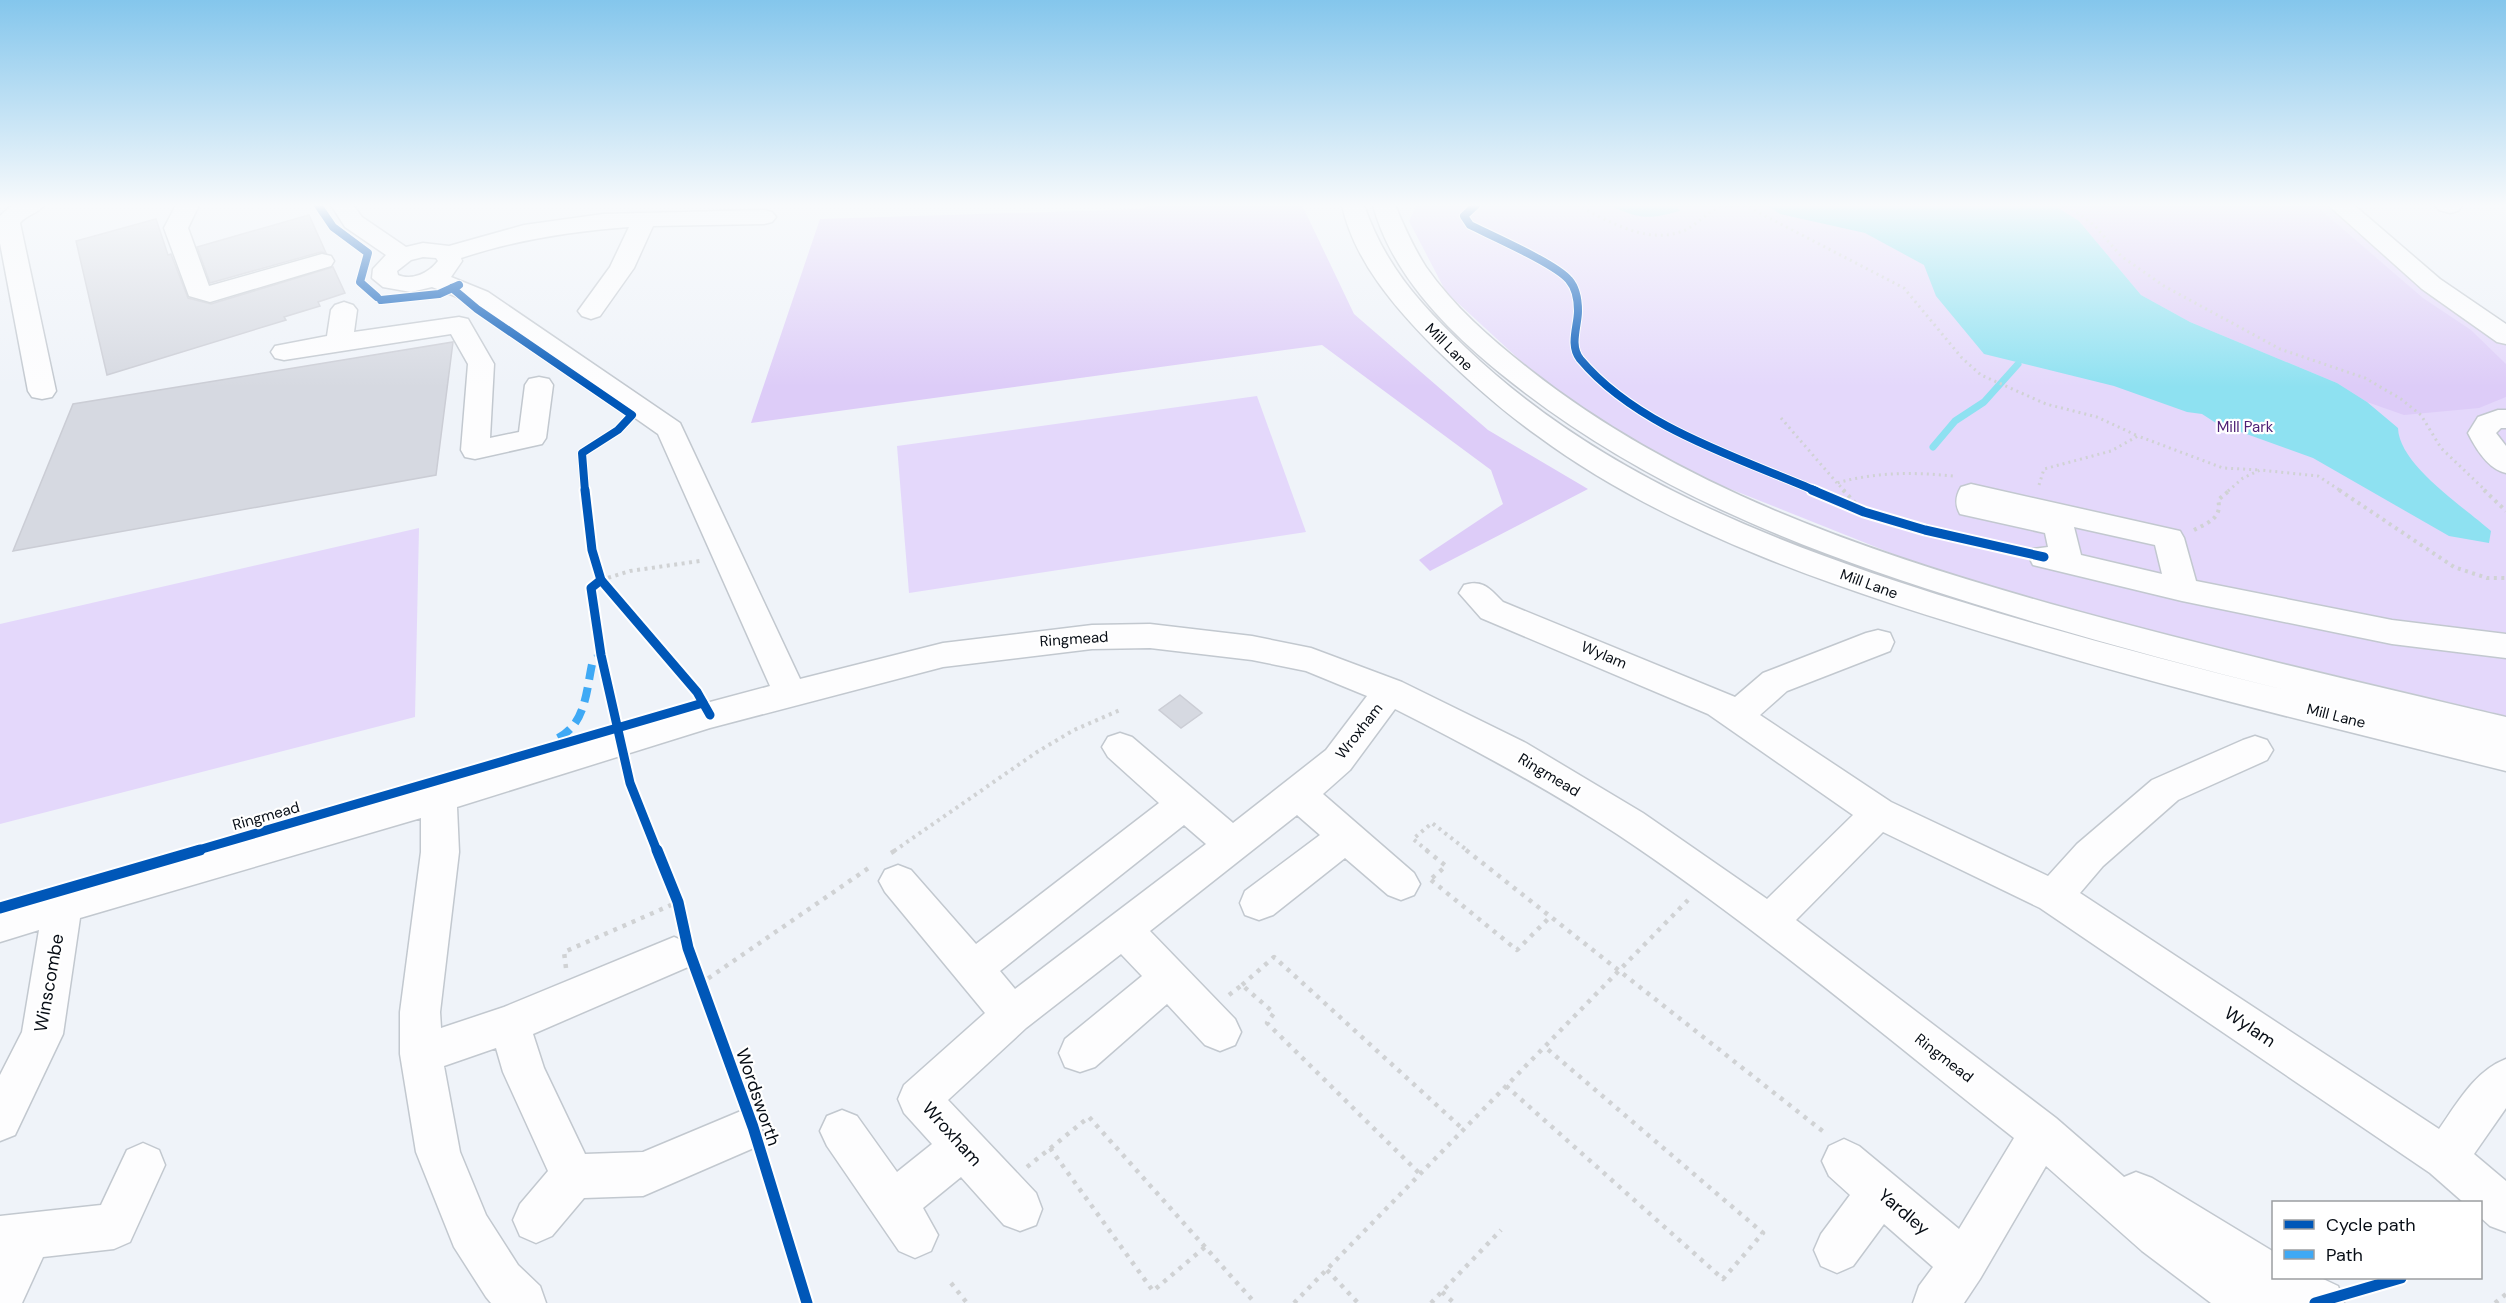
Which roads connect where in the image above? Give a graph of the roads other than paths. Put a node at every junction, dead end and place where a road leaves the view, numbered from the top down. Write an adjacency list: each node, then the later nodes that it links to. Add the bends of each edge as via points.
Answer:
1 (17, 266): 19 (street)
2 (189, 266): 3 (street, via 198,291 210,294)
3 (306, 266)
4 (389, 266): 12 (street, via 381,287)
5 (448, 266): 12 (street)
6 (623, 266): 14 (street)
7 (1382, 266): 32 (street, Mill Lane, via 1398,291 1462,361 1538,422 1626,478 1765,544 1895,593 2077,649)
8 (1413, 266): 11 (street, Mill Lane)
9 (1415, 266): 11 (street)
10 (2411, 266): 15 (street)
11 (1415, 269): 29 (street, Mill Lane, via 1455,319 1555,405 1656,466 1759,515 1900,569 2087,627)
12 (432, 278): 27 (street, via 479,297 670,429)
13 (344, 310): 16 (street)
14 (591, 311)
15 (2506, 336)
16 (339, 342): 17 (street); 18 (street, via 459,325 481,364 475,450 532,438)
17 (284, 352)
18 (539, 385)
19 (42, 391)
20 (2506, 418): 21 (street, via 2490,421 2482,433)
21 (2506, 464)
22 (2182, 590): 22 (street, via 2055,559 2059,526 1971,507 1971,494 2169,538); 25 (street, via 2392,632)
23 (1475, 593): 28 (street, Wylam, via 1492,610 1720,705)
24 (1878, 642): 28 (street, via 1775,682)
25 (2506, 646)
26 (1390, 691): 27 (street, Ringmead, via 1311,660 1252,648 1150,636 1081,638 943,655); 33 (street, Wroxham, via 1338,760); 44 (street, Ringmead, via 1514,753 1630,824)
27 (790, 693): 34 (street, Ringmead)
28 (1736, 716): 36 (street, Wylam)
29 (2506, 730)
30 (1120, 747): 35 (street)
31 (2255, 750): 41 (street, via 2165,790 2090,855)
32 (2506, 757)
33 (1298, 794): 37 (street); 38 (street, Wroxham)
34 (439, 798): 43 (street, Ringmead); 54 (street, via 440,852 420,1012)
35 (1184, 804): 38 (street); 47 (street)
36 (1878, 813): 41 (street, Wylam); 44 (street)
37 (1346, 836): 40 (street); 42 (street)
38 (1232, 844): 46 (street, Wroxham)
39 (885, 868): 47 (street)
40 (1415, 881)
41 (2054, 896): 61 (street, Wylam)
42 (1259, 903)
43 (62, 908): 45 (street, Ringmead); 56 (street, Winscombe, via 42,1034)
44 (1769, 922): 59 (street, Ringmead)
45 (0, 925)
46 (1124, 930): 49 (street); 50 (street, Wroxham)
47 (972, 970): 50 (street)
48 (690, 971): 51 (street, via 576,982)
49 (1169, 978): 52 (street); 53 (street)
50 (1012, 1015): 60 (street, Wroxham, via 919,1099)
51 (510, 1024): 54 (street); 64 (street, via 524,1072)
52 (1211, 1024)
53 (1080, 1053)
54 (421, 1054): 75 (street, via 438,1152 470,1231 502,1281)
55 (2506, 1079): 61 (street, via 2484,1101)
56 (0, 1120)
57 (842, 1131): 60 (street, via 904,1220)
58 (741, 1132): 64 (street, Wordsworth, via 643,1174)
59 (2042, 1133): 71 (street); 72 (street, Ringmead); 77 (street, Ringmead, via 2158,1235)
60 (963, 1147): 66 (street, Wroxham)
61 (2445, 1158): 67 (street, Wylam)
62 (1844, 1161): 65 (street, Yardley)
63 (143, 1166): 69 (street, via 114,1226)
64 (573, 1176): 68 (street)
65 (1880, 1192): 70 (street); 71 (street, Yardley)
66 (1011, 1198)
67 (2506, 1210)
68 (536, 1220)
69 (15, 1237): 74 (street)
70 (1837, 1250)
71 (1964, 1263): 76 (street)
72 (2272, 1277)
73 (2277, 1279): 78 (street, Ringmead)
74 (0, 1299)
75 (523, 1303)
76 (1936, 1303)
77 (2249, 1303)
78 (2321, 1303)

